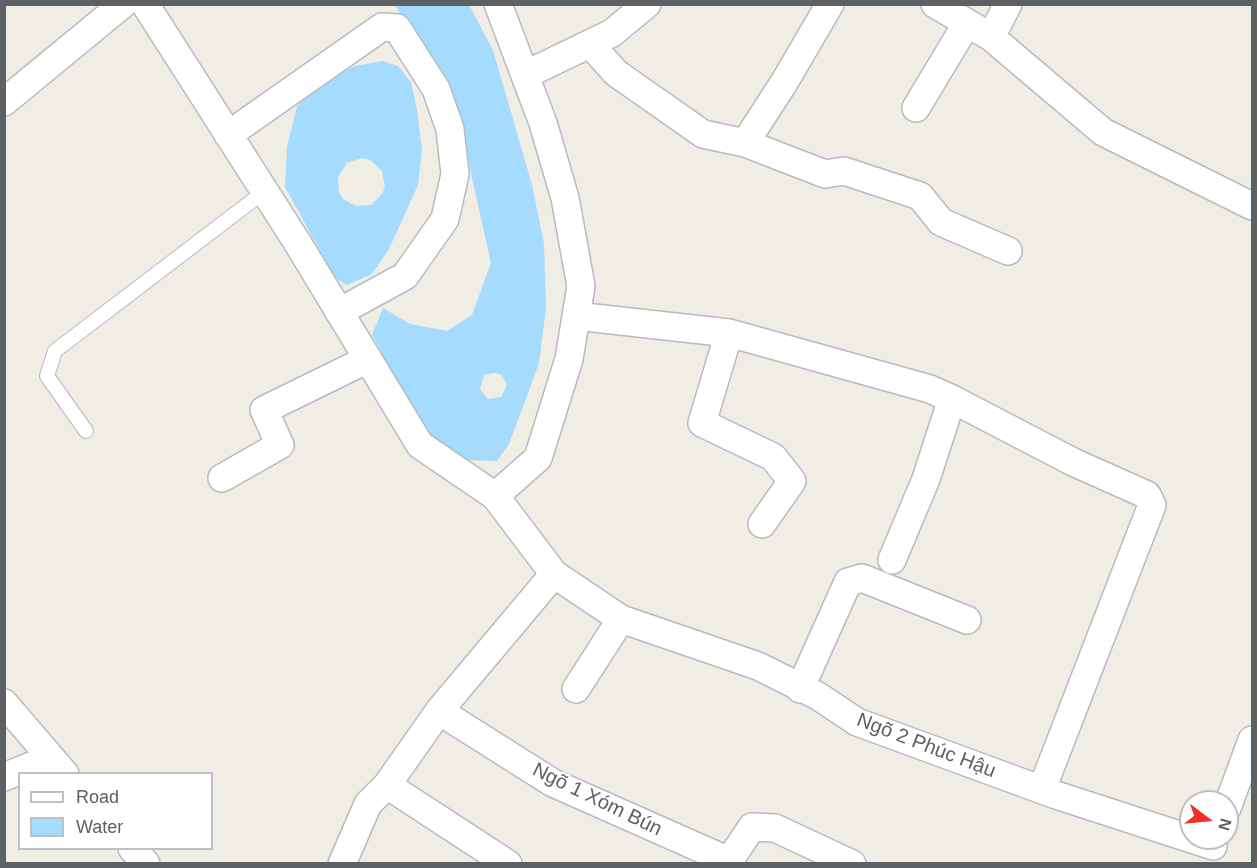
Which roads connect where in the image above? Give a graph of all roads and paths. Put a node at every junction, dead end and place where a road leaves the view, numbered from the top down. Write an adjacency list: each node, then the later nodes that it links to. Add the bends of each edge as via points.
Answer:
1 (123, 4): 12 (street)
2 (146, 4): 14 (street, Ngõ 2 Phúc Hậu)
3 (498, 4): 11 (street)
4 (647, 4): 10 (street, via 612,33)
5 (830, 4): 15 (street)
6 (935, 4): 8 (street)
7 (1008, 4): 9 (street)
8 (967, 23): 9 (street); 13 (street)
9 (991, 37): 17 (street, via 1103,132)
10 (590, 45): 11 (street); 15 (street, via 616,73 703,134)
11 (525, 75): 20 (street, via 565,198 581,286)
12 (4, 102)
13 (916, 108)
14 (228, 135): 16 (street, Ngõ 2 Phúc Hậu); 19 (street, via 382,27 397,28 436,89 450,129 455,174 445,219 405,276)
15 (745, 143): 18 (street, via 825,174 844,171 920,196 941,222)
16 (265, 191): 19 (street, Ngõ 2 Phúc Hậu); 24 (lane, via 55,351 47,376)
17 (1252, 206)
18 (1008, 251)
19 (339, 312): 22 (street, Ngõ 2 Phúc Hậu)
20 (576, 316): 21 (street); 26 (street, via 569,358 538,458)
21 (729, 333): 23 (street, via 930,389); 27 (street, via 702,423 773,458 792,481)
22 (368, 358): 25 (street, via 264,410 280,445); 26 (street, Ngõ 2 Phúc Hậu, via 420,445)
23 (951, 399): 28 (street, via 926,479); 40 (street, via 1147,495 1152,505)
24 (86, 431)
25 (222, 478)
26 (495, 496): 29 (street, Ngõ 2 Phúc Hậu)
27 (762, 524)
28 (892, 560)
29 (554, 574): 30 (street, Ngõ 2 Phúc Hậu); 35 (street)
30 (621, 619): 32 (street, Ngõ 2 Phúc Hậu, via 758,666); 33 (street)
31 (967, 620): 32 (street, via 862,578 848,582)
32 (800, 688): 40 (street, Ngõ 2 Phúc Hậu, via 857,722)
33 (576, 689)
34 (4, 703): 37 (street)
35 (439, 711): 39 (street); 47 (street, Ngõ 1 Xóm Bún, via 553,783 729,861 752,827 775,828)
36 (1252, 740): 41 (street)
37 (58, 766): 38 (street)
38 (29, 772)
39 (387, 785): 44 (street, via 368,804); 46 (street)
40 (1042, 789): 42 (street, Ngõ 2 Phúc Hậu)
41 (1234, 790)
42 (1179, 837)
43 (133, 850): 45 (street)
44 (348, 861)
45 (146, 864)
46 (508, 864)
47 (852, 864)

